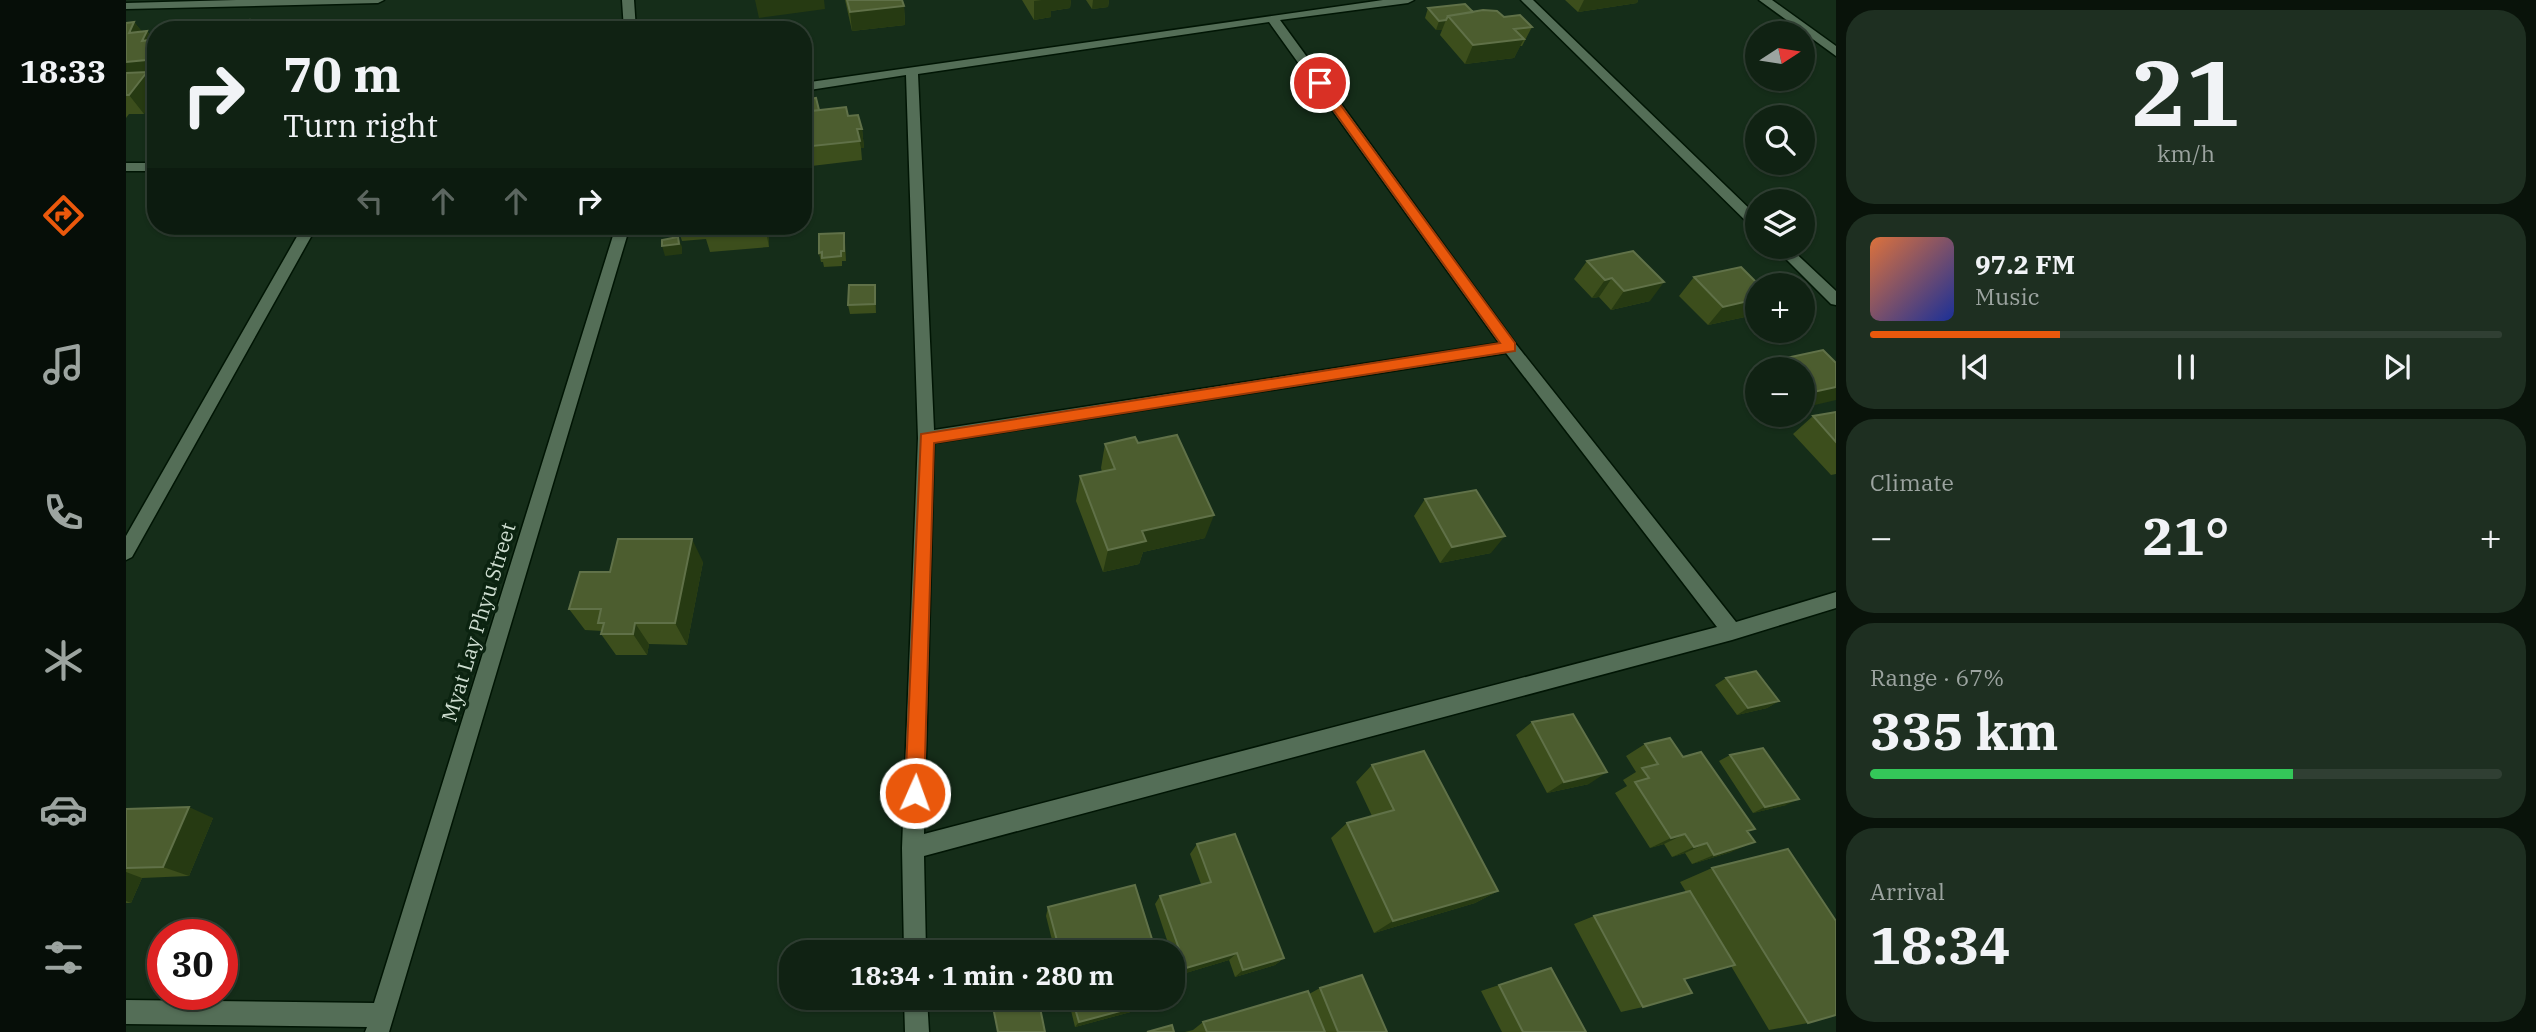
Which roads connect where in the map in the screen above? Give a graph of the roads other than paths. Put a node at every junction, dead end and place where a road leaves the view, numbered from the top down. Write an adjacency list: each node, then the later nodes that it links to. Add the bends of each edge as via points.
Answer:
1 (372, 0): 2 (street); 7 (street)
2 (378, 0)
3 (628, 0): 9 (street)
4 (1408, 0): 8 (street)
5 (1527, 0): 15 (street)
6 (1765, 0): 10 (street)
7 (126, 6)
8 (1272, 18): 11 (street); 20 (street)
9 (629, 21)
10 (1836, 52)
11 (912, 72): 12 (street); 21 (street)
12 (812, 86)
13 (126, 167): 14 (street)
14 (147, 167)
15 (1745, 211)
16 (305, 235): 22 (street)
17 (621, 235): 29 (street, Myat Lay Phyu Street)
18 (1793, 259): 19 (street)
19 (1836, 300)
20 (1510, 347): 21 (street); 24 (street)
21 (926, 438): 25 (street)
22 (126, 551)
23 (1836, 600): 24 (street)
24 (1732, 632): 25 (street)
25 (913, 848): 26 (street)
26 (915, 940)
27 (916, 1010): 30 (street)
28 (126, 1012): 29 (street)
29 (379, 1023)
30 (917, 1032)

